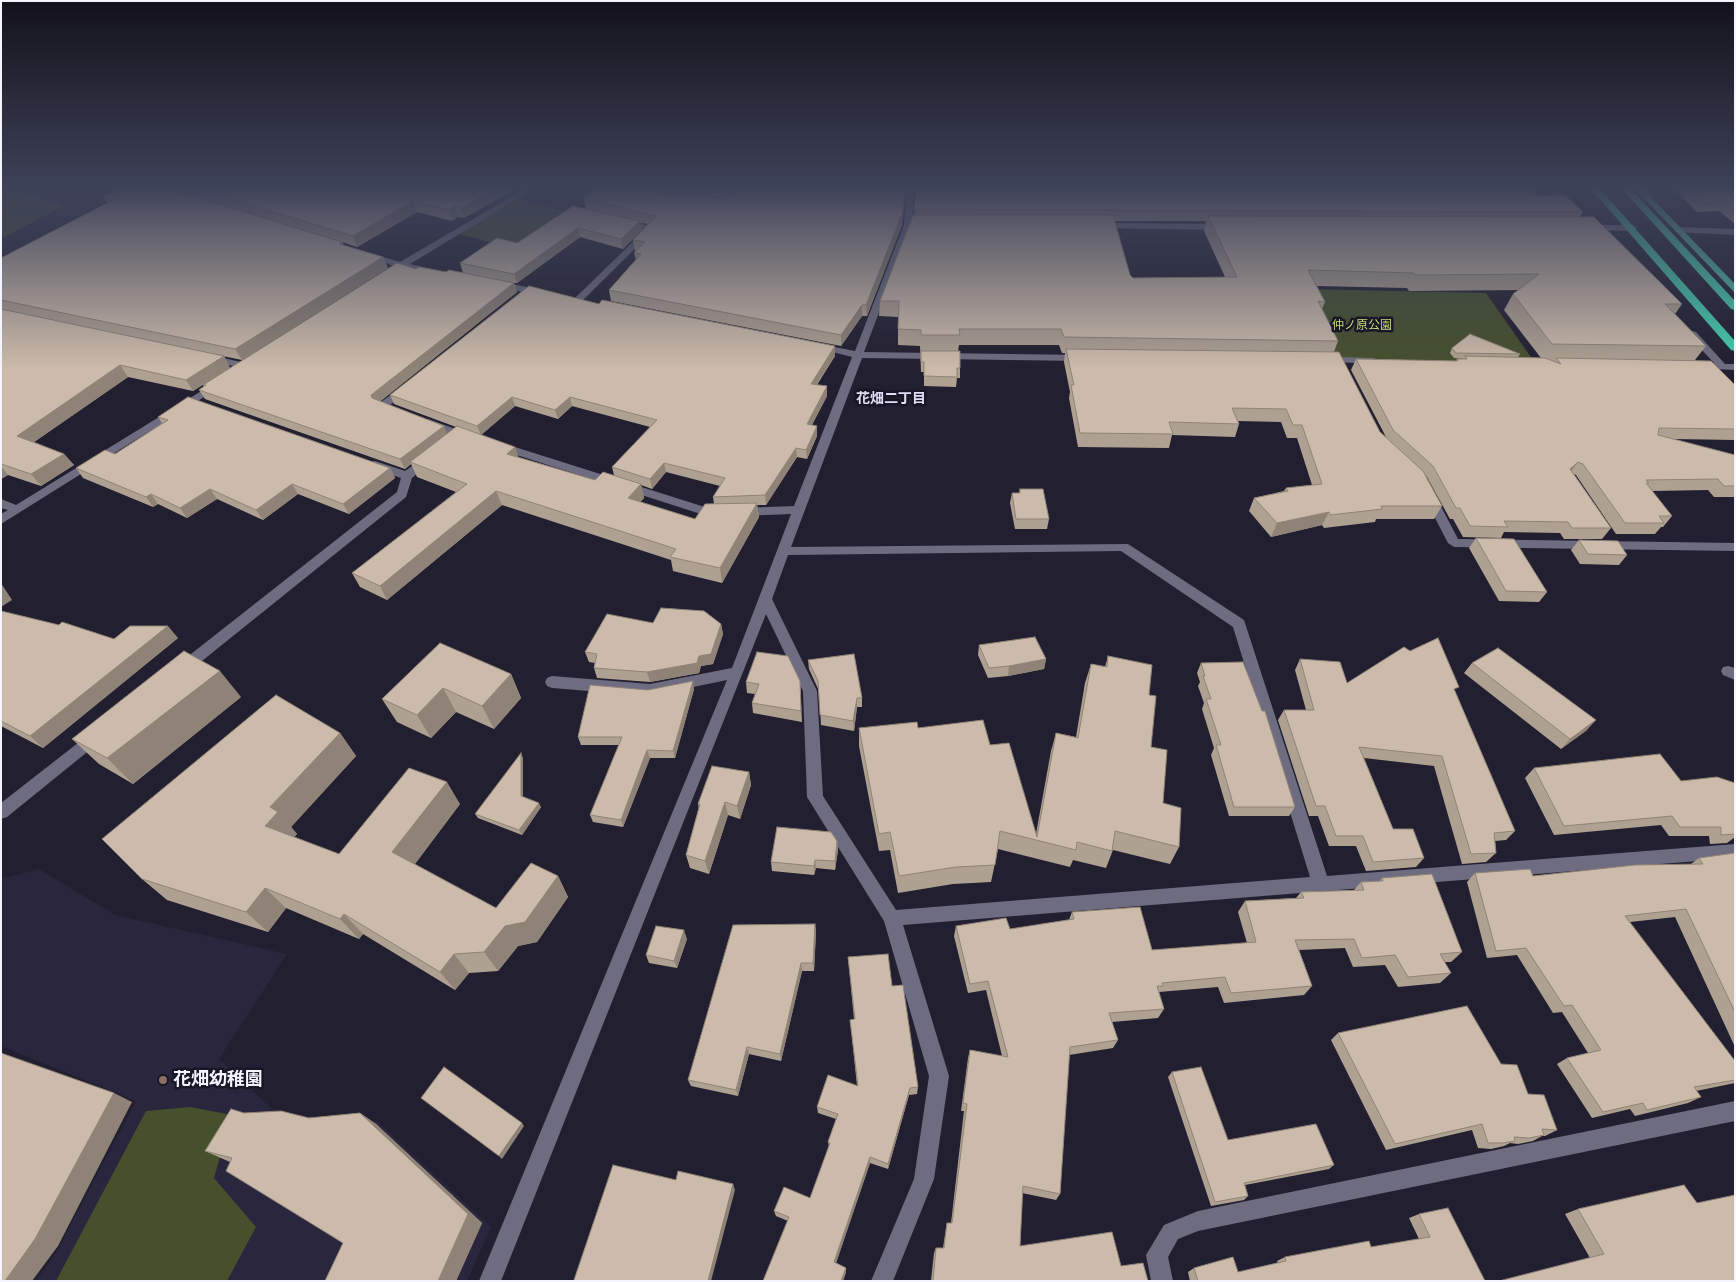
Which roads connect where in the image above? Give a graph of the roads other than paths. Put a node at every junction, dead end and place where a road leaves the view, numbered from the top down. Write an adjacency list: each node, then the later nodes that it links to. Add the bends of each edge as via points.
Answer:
1 (427, 250): 9 (street)
2 (630, 250): 16 (street)
3 (902, 250): 24 (street)
4 (1649, 250): 22 (highway)
5 (1652, 250): 20 (highway)
6 (1683, 250): 18 (highway)
7 (1697, 250): 14 (highway)
8 (355, 251): 9 (street)
9 (402, 265): 10 (street); 11 (street)
10 (441, 273)
11 (385, 276)
12 (490, 283): 13 (street)
13 (529, 290): 15 (street); 17 (street)
14 (1735, 290)
15 (553, 295)
16 (578, 300)
17 (513, 302)
18 (1735, 306)
19 (1688, 330): 29 (street)
20 (1735, 344)
21 (810, 346): 24 (street)
22 (1735, 348)
23 (197, 355): 32 (street, via 250,363)
24 (858, 355): 25 (street); 42 (street)
25 (1094, 358)
26 (1388, 361): 27 (street)
27 (1337, 363)
28 (1682, 366): 29 (street)
29 (1722, 366): 30 (street)
30 (1735, 367)
31 (413, 382): 34 (street, via 382,406)
32 (192, 400): 33 (street); 41 (street)
33 (210, 407)
34 (402, 413)
35 (419, 419): 38 (street, via 464,435)
36 (488, 442): 42 (street, via 711,513)
37 (362, 460): 38 (street)
38 (407, 476): 50 (street, via 402,494)
39 (1422, 481): 45 (street, via 1454,542)
40 (1, 503): 41 (street)
41 (18, 510): 43 (street)
42 (799, 510): 47 (street)
43 (1, 520)
44 (1605, 531): 45 (street)
45 (1616, 546): 46 (street)
46 (1735, 547)
47 (784, 551): 48 (street); 55 (street, via 1124,547 1239,624)
48 (765, 599): 49 (street); 56 (street, via 810,691 815,797)
49 (737, 672): 51 (street, via 650,690); 58 (street)
50 (171, 677)
51 (552, 682)
52 (109, 726): 53 (street)
53 (1, 812)
54 (1735, 851): 55 (street)
55 (1321, 884): 56 (street)
56 (892, 918): 59 (street, via 939,1076 924,1179)
57 (1735, 1111): 60 (street, via 1198,1221 1171,1232 1157,1255)
58 (490, 1281)
59 (882, 1281)
60 (1162, 1281)

